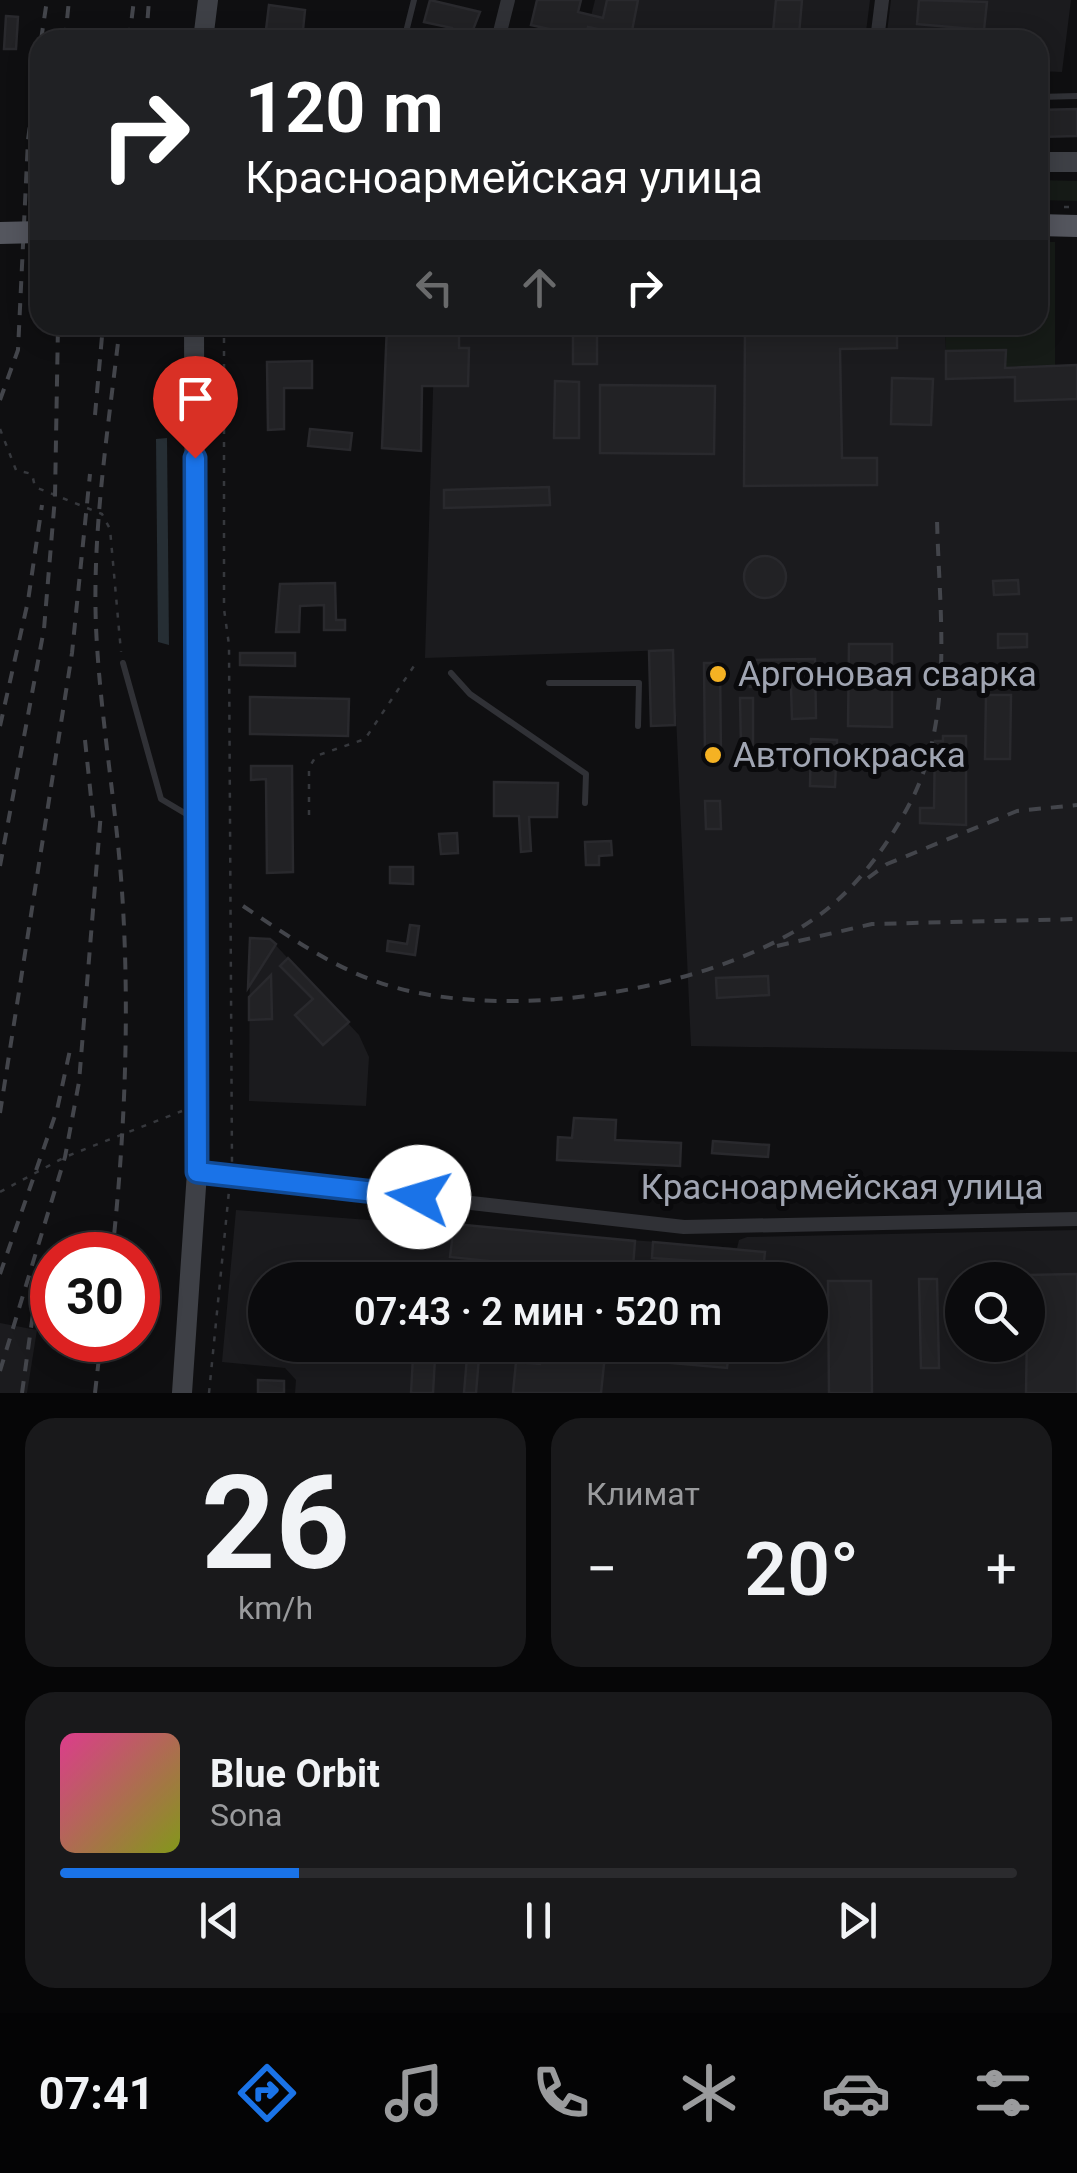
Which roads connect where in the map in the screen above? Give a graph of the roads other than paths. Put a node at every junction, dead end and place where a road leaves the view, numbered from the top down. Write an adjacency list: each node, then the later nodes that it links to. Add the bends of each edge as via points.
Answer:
1 (208, 0): 5 (main road)
2 (414, 0): 6 (lane)
3 (508, 0): 7 (street)
4 (882, 0): 8 (street)
5 (204, 30)
6 (406, 30)
7 (500, 30)
8 (878, 30)
9 (1077, 96): 10 (lane)
10 (1048, 97)
11 (1048, 162): 12 (main road)
12 (1077, 162)
13 (1048, 225): 14 (highway)
14 (1077, 226)
15 (0, 232): 16 (highway, bridge)
16 (30, 232)
17 (194, 335): 23 (main road)
18 (124, 663): 23 (lane, via 161,799)
19 (452, 673): 22 (lane, via 470,694 586,774)
20 (549, 683): 21 (lane, via 639,683)
21 (638, 726)
22 (586, 803)
23 (199, 821): 24 (main road)
24 (197, 1172): 25 (street, Красноармейская улица, via 684,1227); 26 (main road)
25 (1077, 1220)
26 (182, 1393)

